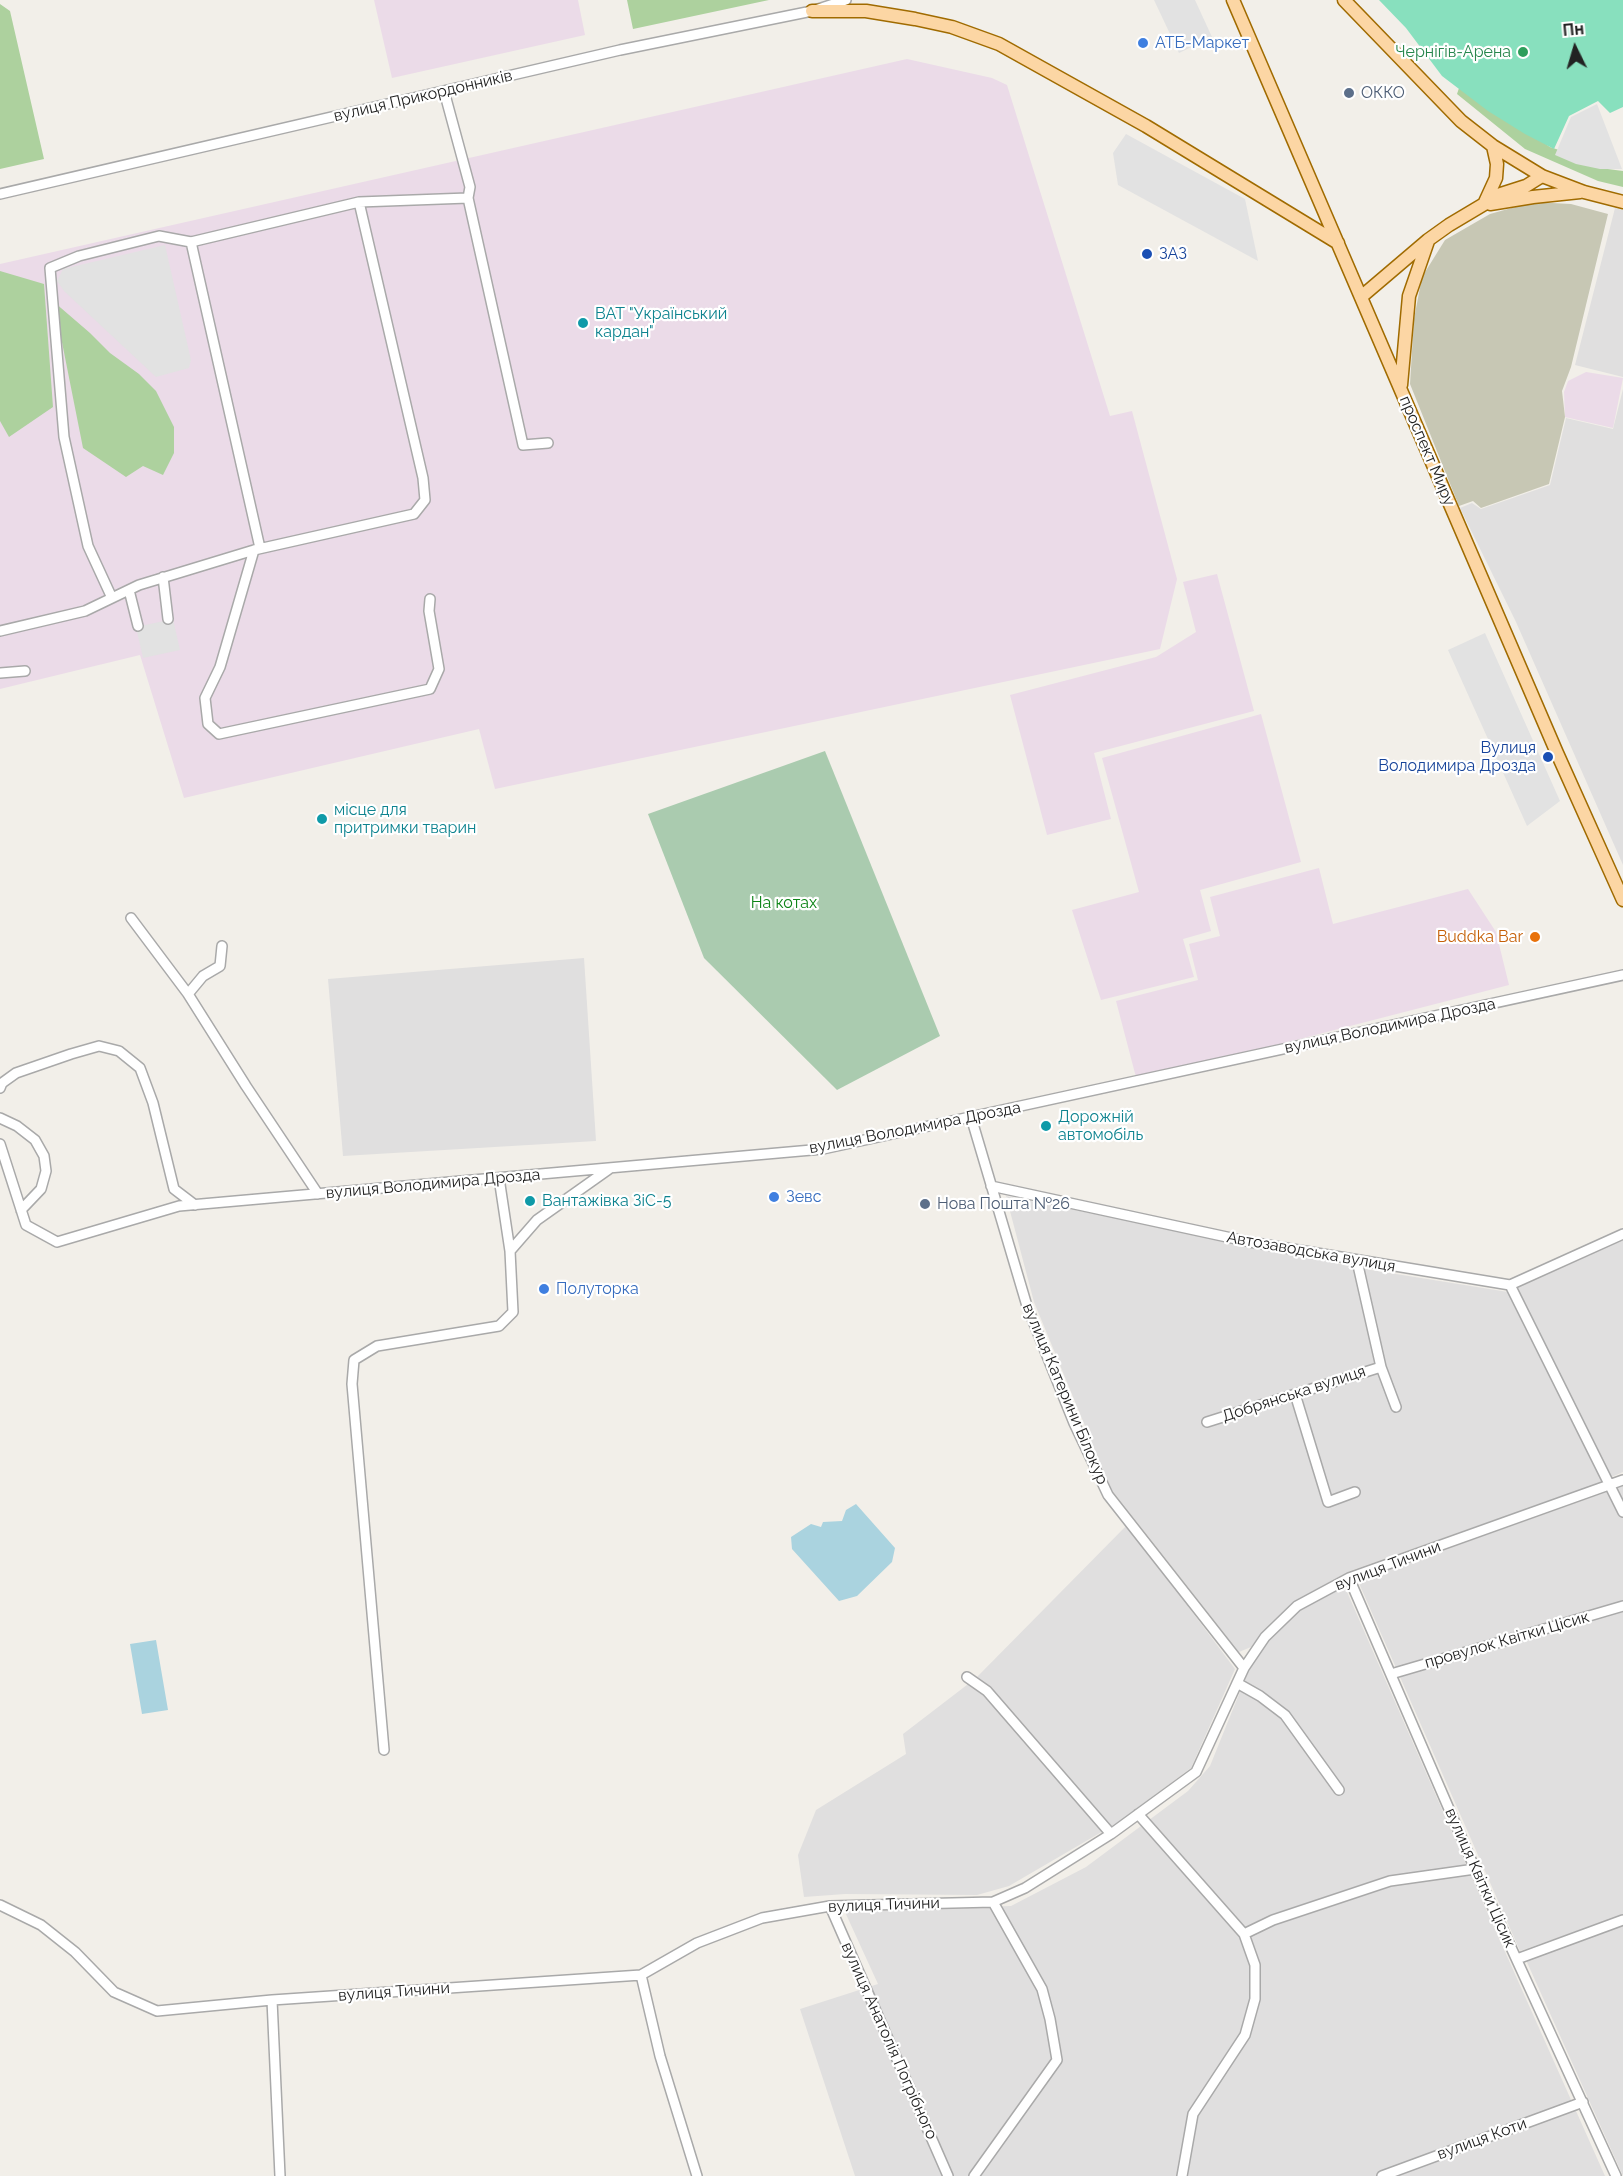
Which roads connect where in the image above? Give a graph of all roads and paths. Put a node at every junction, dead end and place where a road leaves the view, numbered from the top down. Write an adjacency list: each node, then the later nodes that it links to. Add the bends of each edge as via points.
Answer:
1 (846, 0): 4 (street, вулиця Прикордонників)
2 (1233, 0): 16 (main road, проспект Миру)
3 (1344, 0): 6 (main road, via 1461,122)
4 (812, 11): 5 (street, вулиця Прикордонників); 16 (main road, via 866,11 915,19 999,44 1146,126)
5 (444, 91): 9 (street, вулиця Прикордонників); 10 (street, via 470,187)
6 (1493, 146): 7 (main road); 13 (main road, via 1496,178)
7 (1542, 176): 8 (main road); 13 (main road)
8 (1584, 192): 12 (main road); 13 (main road)
9 (0, 194)
10 (468, 198): 11 (street); 21 (street, via 523,445)
11 (360, 202): 15 (street); 17 (street)
12 (1623, 202)
13 (1483, 206): 14 (main road)
14 (1428, 240): 19 (main road); 20 (main road, via 1409,296)
15 (191, 242): 22 (street); 25 (street, via 159,236 79,256 50,268 64,437 88,546)
16 (1338, 243): 19 (main road, проспект Миру)
17 (373, 263): 18 (street); 22 (street, via 425,500 414,514)
18 (362, 266)
19 (1361, 297): 20 (main road, проспект Миру)
20 (1400, 389): 32 (main road, проспект Миру)
21 (548, 443)
22 (257, 549): 23 (street); 26 (street, via 220,667 205,698 208,724 219,734 430,689 440,669)
23 (163, 577): 24 (street); 27 (street)
24 (129, 590): 25 (street); 28 (street)
25 (112, 598): 29 (street, via 85,611)
26 (430, 599)
27 (168, 619)
28 (138, 626)
29 (0, 631)
30 (25, 671): 31 (street)
31 (0, 674)
32 (1623, 900)
33 (131, 918): 36 (street)
34 (222, 946): 36 (street, via 220,966 203,976)
35 (1623, 975): 38 (street, вулиця Володимира Дрозда)
36 (188, 994): 45 (street)
37 (0, 1088): 44 (street, via 16,1073 71,1054 99,1046 119,1051 140,1068 153,1103)
38 (971, 1117): 41 (street, вулиця Володимира Дрозда, via 823,1149); 43 (street, вулиця Катерини Білокур)
39 (0, 1118): 47 (street, via 35,1140 44,1156 46,1172 41,1189)
40 (0, 1144): 47 (street, вулиця Володимира Дрозда)
41 (611, 1168): 42 (street, вулиця Володимира Дрозда); 50 (street, via 537,1220)
42 (500, 1178): 45 (street, вулиця Володимира Дрозда); 50 (street)
43 (991, 1186): 51 (street, Автозаводська вулиця); 63 (street, вулиця Катерини Білокур, via 1027,1306 1107,1495)
44 (174, 1189): 46 (street); 48 (street)
45 (318, 1194): 46 (street, вулиця Володимира Дрозда)
46 (195, 1204): 48 (street, вулиця Володимира Дрозда)
47 (21, 1210): 48 (street, вулиця Володимира Дрозда, via 26,1225 57,1242)
48 (166, 1210)
49 (1623, 1234): 52 (street)
50 (510, 1251): 67 (street, via 513,1312 499,1326 377,1346 354,1360 352,1384)
51 (1358, 1261): 52 (street, Автозаводська вулиця); 53 (street, Добрянська вулиця)
52 (1510, 1285): 58 (street)
53 (1381, 1367): 54 (street, Добрянська вулиця); 55 (street, Добрянська вулиця)
54 (1295, 1394): 56 (street, Добрянська вулиця); 59 (street, via 1328,1502)
55 (1396, 1407)
56 (1207, 1422)
57 (1623, 1480): 58 (street, вулиця Тичини)
58 (1610, 1486): 60 (street); 61 (street, вулиця Тичини)
59 (1355, 1492)
60 (1623, 1512)
61 (1349, 1578): 63 (street, вулиця Тичини, via 1297,1606 1265,1637); 64 (street, вулиця Квітки Цісик)
62 (1623, 1606): 64 (street, провулок Квітки Цісик)
63 (1244, 1668): 66 (street, вулиця Тичини)
64 (1390, 1674): 71 (street, вулиця Квітки Цісик)
65 (967, 1677): 70 (street, via 987,1691)
66 (1237, 1683): 68 (street, via 1285,1715); 69 (street, вулиця Тичини, via 1196,1772)
67 (384, 1750)
68 (1339, 1790)
69 (1138, 1814): 70 (street, вулиця Тичини); 76 (street)
70 (1112, 1834): 72 (street, вулиця Тичини, via 1025,1888)
71 (1475, 1869): 76 (street, via 1390,1881 1273,1920); 77 (street, вулиця Квітки Цісик)
72 (993, 1902): 74 (street, вулиця Тичини); 84 (street, via 1042,1989 1057,2060)
73 (0, 1905): 79 (street, вулиця Тичини, via 41,1925 75,1952 114,1992 157,2012)
74 (830, 1906): 78 (street, вулиця Тичини, via 762,1918 697,1943); 83 (street, вулиця Анатолія Погрібного)
75 (1623, 1920): 77 (street)
76 (1244, 1934): 85 (street, via 1255,1965 1255,2000 1245,2035 1192,2114)
77 (1517, 1959): 80 (street, вулиця Квітки Цісик)
78 (641, 1975): 79 (street, вулиця Тичини); 82 (street, via 660,2056)
79 (272, 2000): 81 (street)
80 (1583, 2102): 86 (street, вулиця Коти); 87 (street, вулиця Квітки Цісик)
81 (280, 2176)
82 (698, 2176)
83 (948, 2176)
84 (974, 2176)
85 (1182, 2176)
86 (1382, 2176)
87 (1616, 2176)

